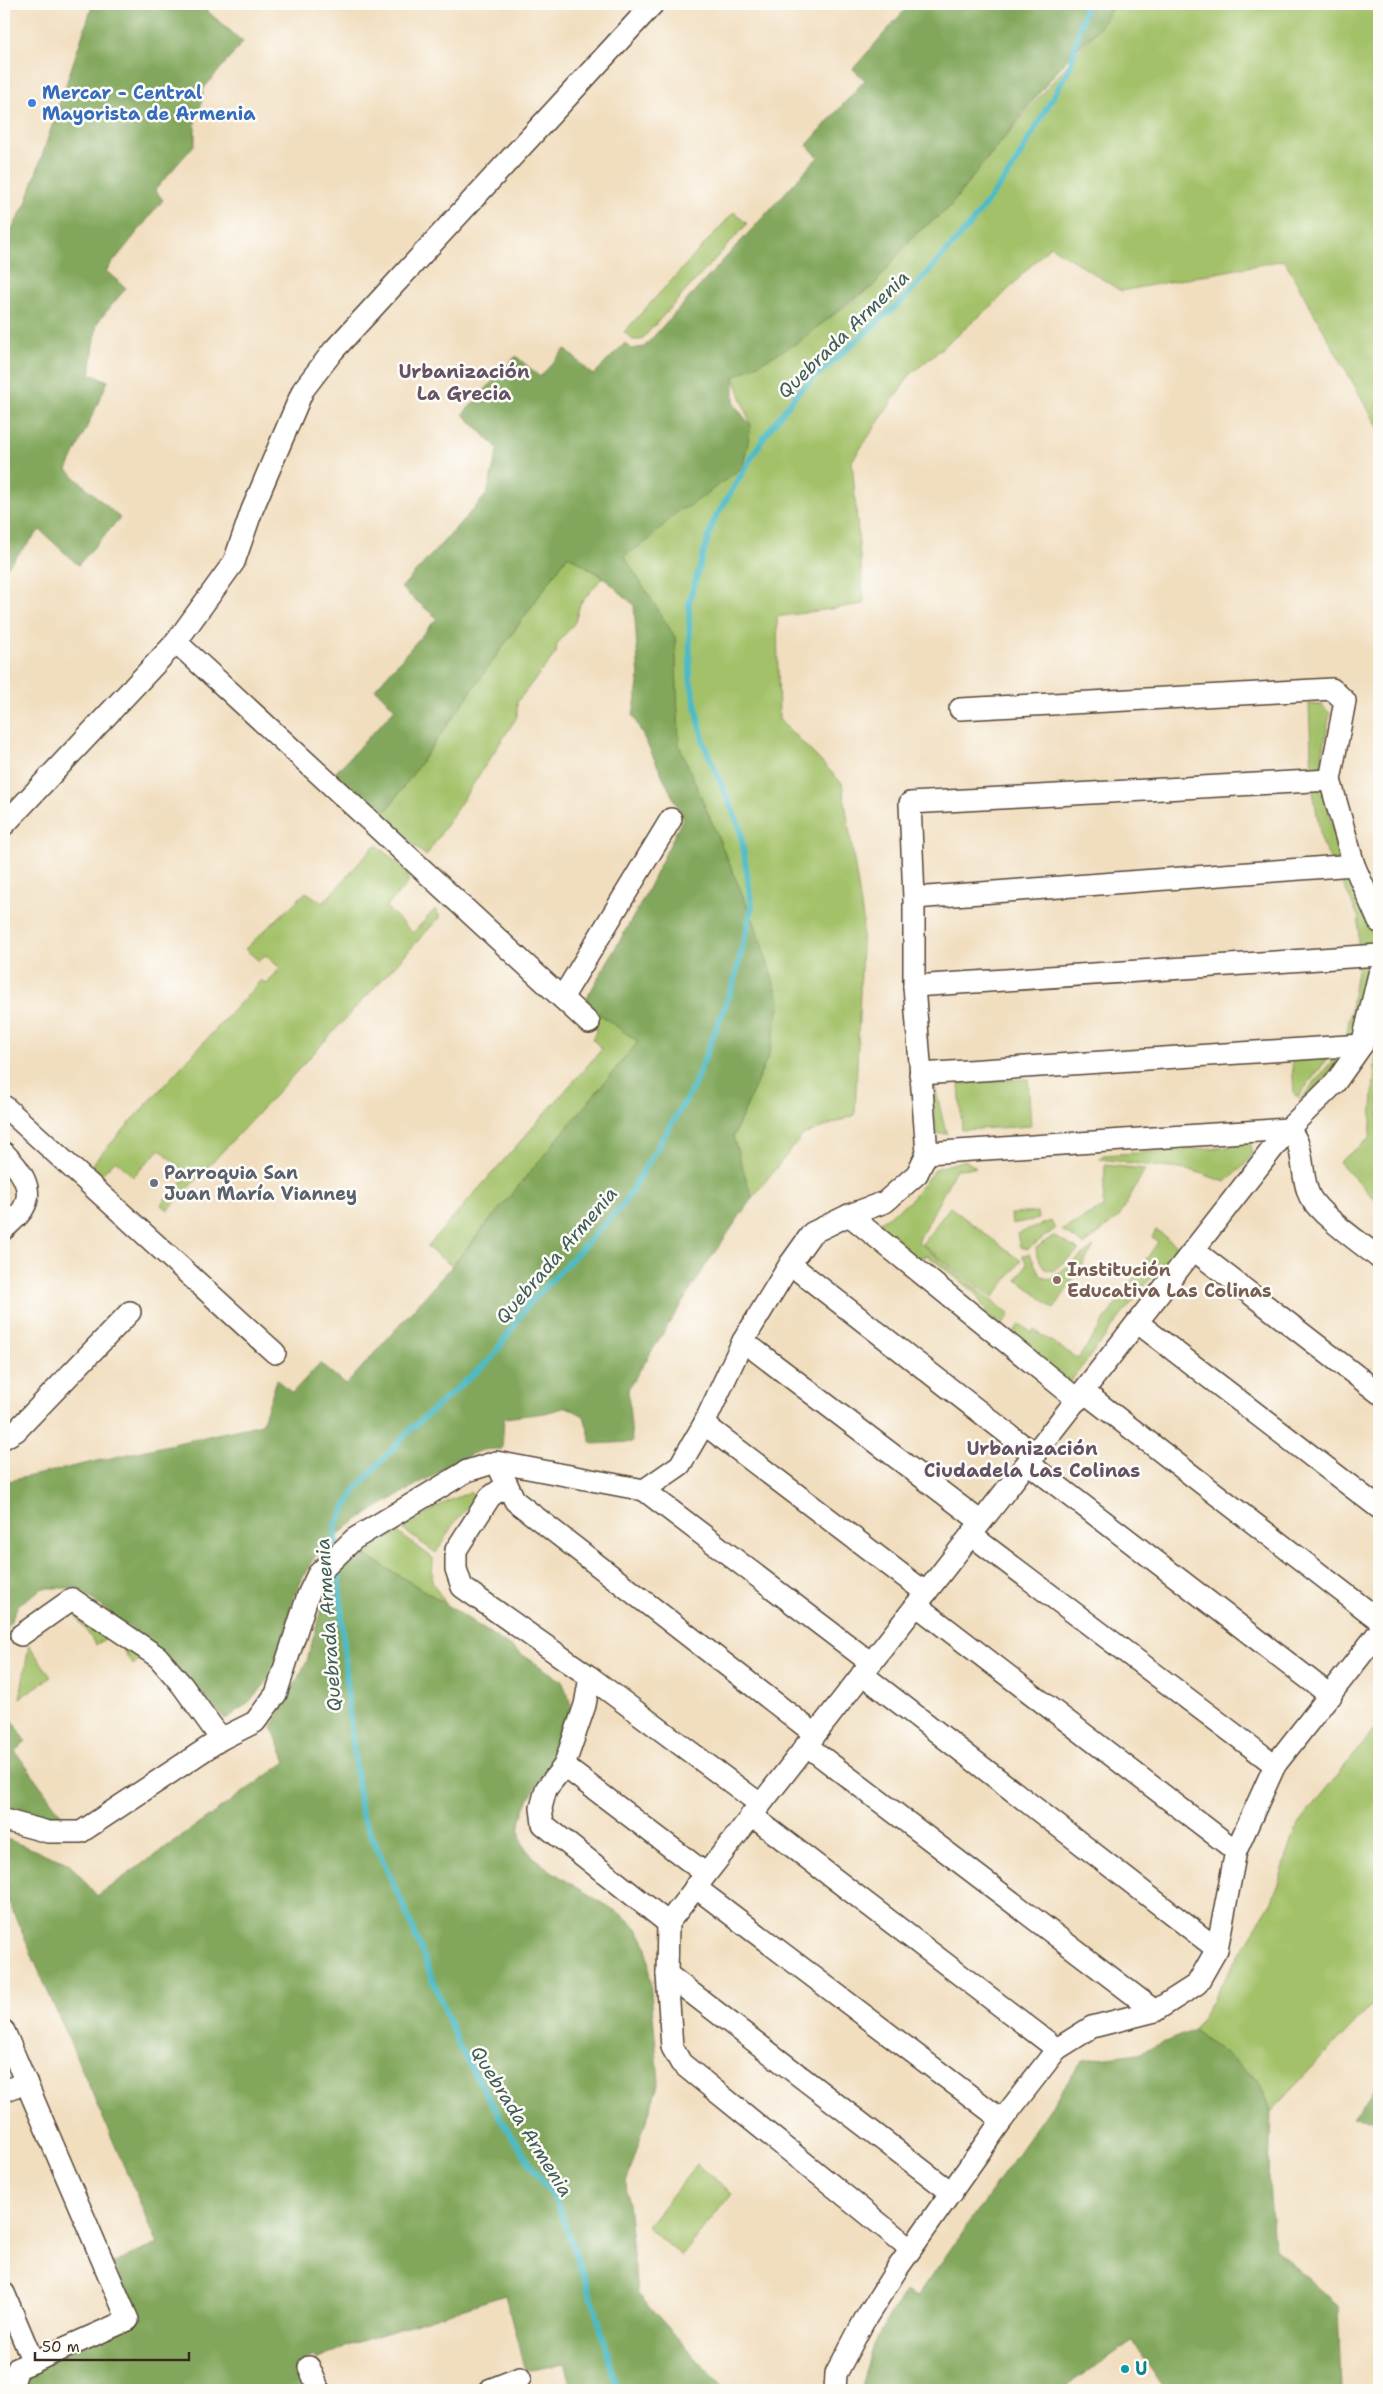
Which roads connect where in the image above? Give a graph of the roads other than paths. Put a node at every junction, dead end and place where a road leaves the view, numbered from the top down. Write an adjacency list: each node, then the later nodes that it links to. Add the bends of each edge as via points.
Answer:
1 (653, 4): 2 (street, via 332,351 303,390 252,510 234,562)
2 (176, 642): 6 (street); 13 (street)
3 (960, 709): 4 (street, via 1332,689 1345,701)
4 (1330, 780): 7 (street); 8 (street, via 910,803)
5 (671, 819): 13 (street)
6 (4, 825)
7 (1354, 865): 8 (street); 9 (street)
8 (914, 898): 12 (street)
9 (1379, 922)
10 (1379, 955): 12 (street)
11 (1379, 974): 15 (street)
12 (914, 986): 16 (street)
13 (562, 998): 14 (street)
14 (590, 1023)
15 (1362, 1046): 16 (street); 18 (street, via 1334,1083)
16 (920, 1074): 20 (street)
17 (4, 1106): 29 (street)
18 (1288, 1129): 20 (street); 23 (street); 24 (street, via 1299,1144 1305,1184 1312,1199)
19 (4, 1153): 22 (street, via 19,1167 27,1196 23,1209)
20 (927, 1153): 21 (street, via 917,1174 885,1202)
21 (849, 1215): 25 (street, via 812,1233); 31 (street)
22 (4, 1229)
23 (1194, 1251): 27 (street); 30 (street)
24 (1379, 1258)
25 (790, 1264): 28 (street); 34 (street)
26 (130, 1312): 33 (street, via 16,1431)
27 (1138, 1323): 31 (street); 38 (street)
28 (743, 1341): 32 (street); 39 (street)
29 (276, 1353)
30 (1379, 1393)
31 (1081, 1396): 34 (street); 41 (street)
32 (704, 1424): 37 (street, via 680,1465); 40 (street)
33 (4, 1438)
34 (1031, 1459): 39 (street); 46 (street)
35 (496, 1462): 36 (street); 37 (street); 47 (street, via 468,1472 354,1539 318,1574 308,1595 276,1694 256,1722)
36 (507, 1484): 45 (street, via 490,1498 456,1550 456,1569 462,1587); 48 (street, via 515,1501)
37 (644, 1490): 44 (street)
38 (1379, 1508)
39 (976, 1529): 40 (street); 49 (street)
40 (921, 1599): 44 (street); 53 (street)
41 (1379, 1620)
42 (1379, 1632): 46 (street)
43 (21, 1635): 47 (street, via 72,1599 158,1657)
44 (866, 1669): 48 (street); 56 (street)
45 (590, 1677): 50 (street, via 585,1705); 51 (street)
46 (1331, 1696): 49 (street)
47 (221, 1739): 52 (street, via 81,1832 48,1832)
48 (811, 1739): 51 (street); 58 (street)
49 (1275, 1765): 53 (street)
50 (564, 1766): 54 (street); 55 (street, via 546,1789 543,1824)
51 (756, 1810): 54 (street); 60 (street)
52 (4, 1820)
53 (1236, 1850): 56 (street)
54 (701, 1880): 55 (street); 63 (street)
55 (668, 1923): 57 (street)
56 (1217, 1949): 58 (street, via 1198,1984)
57 (666, 1974): 64 (street); 65 (street, via 672,2047 681,2064)
58 (1155, 2011): 60 (street, via 1092,2027)
59 (4, 2031): 61 (street)
60 (1057, 2048): 63 (street)
61 (26, 2082): 62 (street); 67 (street, via 128,2320)
62 (4, 2092)
63 (1002, 2120): 64 (street)
64 (952, 2193): 65 (street)
65 (911, 2249): 73 (street, via 864,2321 836,2374)
66 (4, 2293): 67 (street)
67 (33, 2362): 70 (street, via 18,2368)
68 (309, 2368): 71 (street)
69 (520, 2378): 72 (street)
70 (11, 2390)
71 (319, 2390)
72 (489, 2390)
73 (835, 2390)

